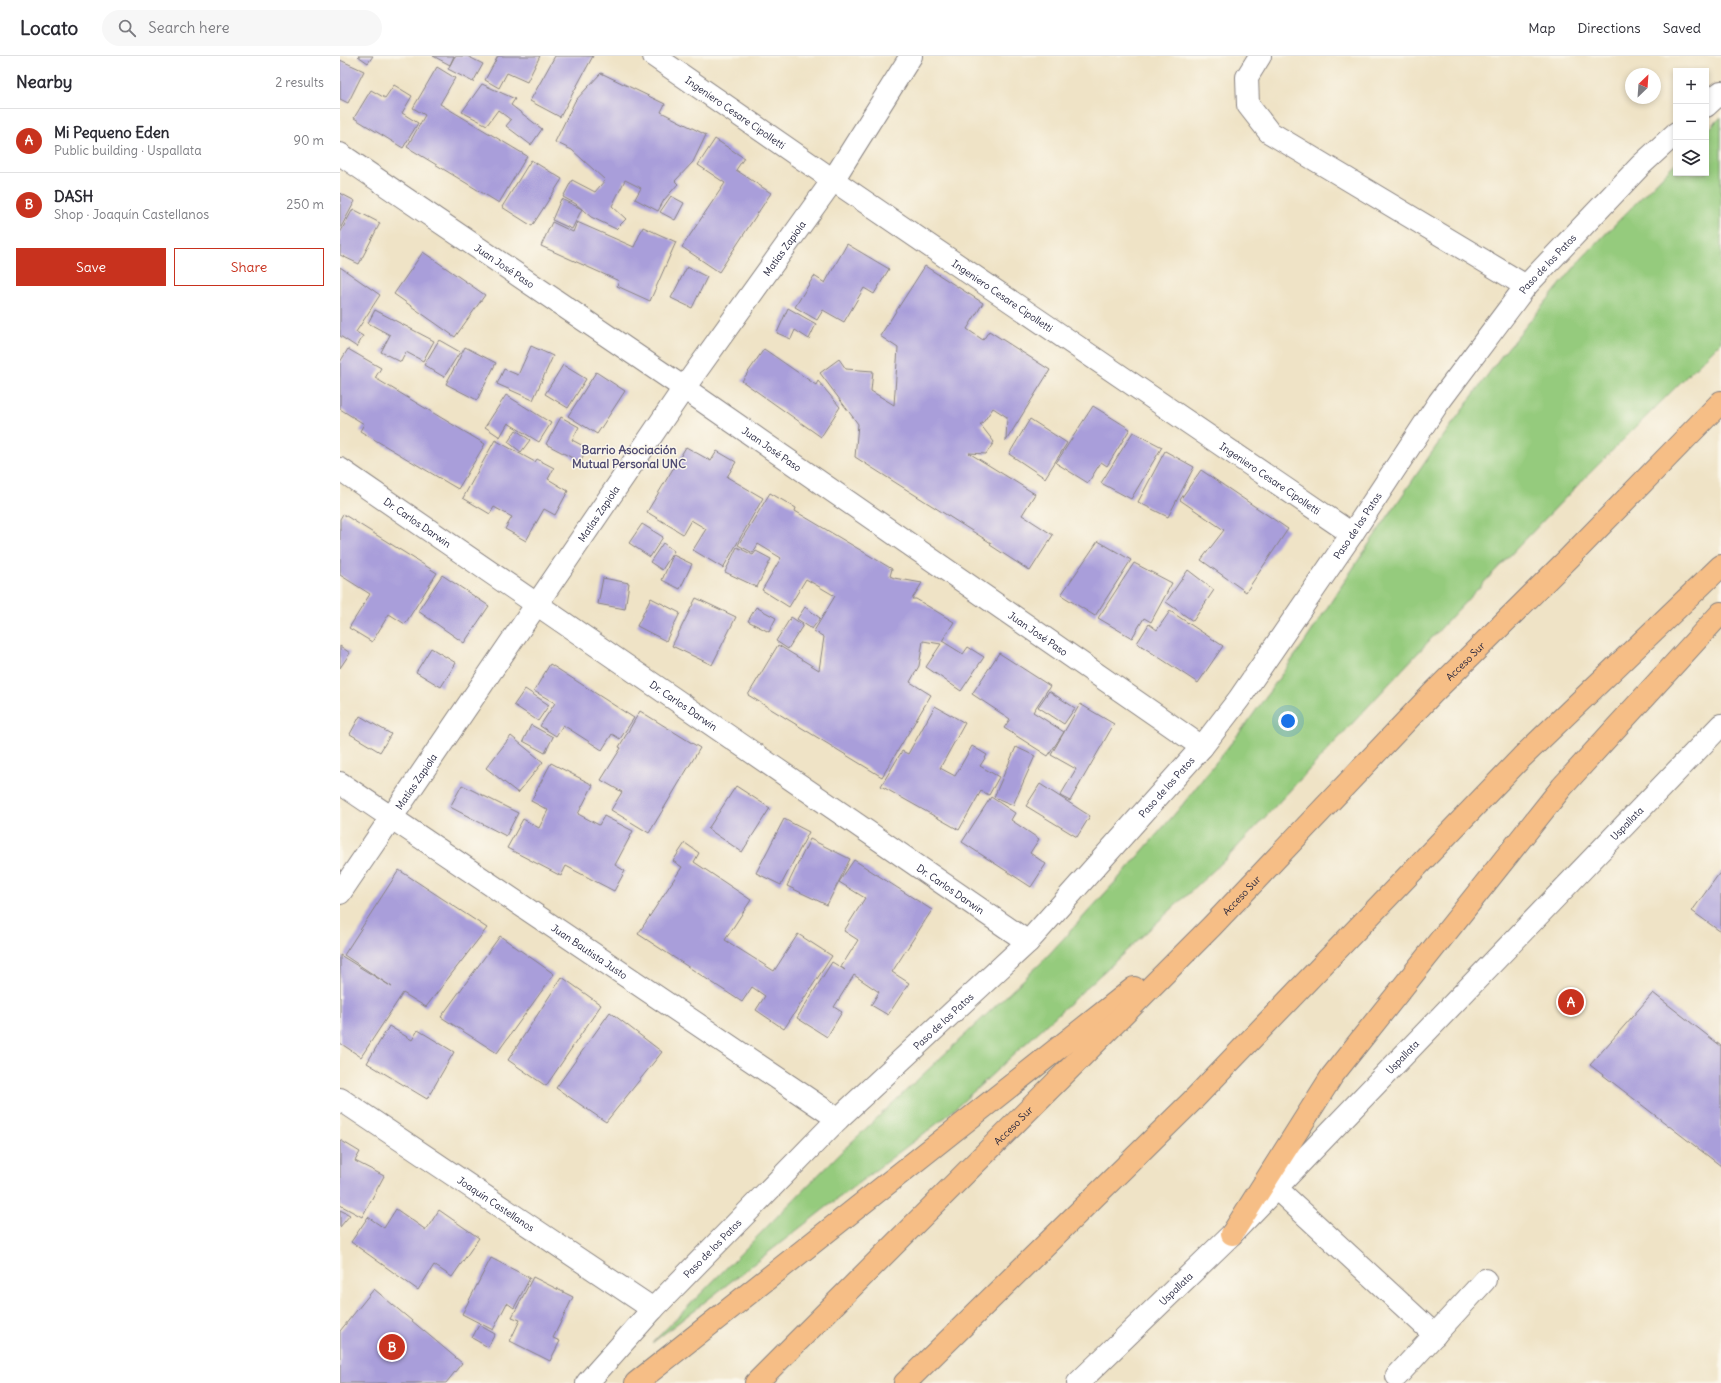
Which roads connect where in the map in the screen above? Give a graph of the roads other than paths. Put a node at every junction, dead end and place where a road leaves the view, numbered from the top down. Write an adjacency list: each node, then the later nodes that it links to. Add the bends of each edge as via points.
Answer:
1 (654, 56): 8 (street, Ingeniero Cesare Cipolletti)
2 (911, 56): 8 (street, Matías Zapiola)
3 (1260, 56): 9 (street, via 1247,77 1248,105 1269,132)
4 (1721, 92): 5 (street)
5 (1708, 104)
6 (1673, 136): 9 (street, Paso de los Patos, via 1641,165)
7 (340, 154): 10 (street, Juan José Paso)
8 (832, 180): 10 (street, Matías Zapiola); 13 (street, Ingeniero Cesare Cipolletti)
9 (1526, 286): 13 (street, Paso de los Patos, via 1439,402)
10 (684, 388): 15 (street, Matías Zapiola); 18 (street, Juan José Paso)
11 (1721, 402): 22 (highway, Acceso Sur, via 1432,694)
12 (340, 469): 15 (street, Dr. Carlos Darwin)
13 (1352, 534): 18 (street, Paso de los Patos)
14 (1721, 566): 35 (highway, via 1522,757 1192,1101)
15 (538, 603): 20 (street, Matías Zapiola); 23 (street, Dr. Carlos Darwin)
16 (1721, 613): 27 (highway, via 1562,787 1332,1076)
17 (1721, 725): 26 (street, Uspallata)
18 (1202, 747): 23 (street, Paso de los Patos)
19 (340, 783): 20 (street, Juan Bautista Justo)
20 (392, 818): 21 (street, Matías Zapiola); 25 (street, Juan Bautista Justo)
21 (340, 893)
22 (1212, 926): 33 (highway); 34 (highway, Acceso Sur)
23 (1028, 942): 25 (street, Paso de los Patos)
24 (340, 1099): 29 (street, Joaquín Castellanos)
25 (838, 1119): 29 (street, Paso de los Patos)
26 (1276, 1188): 27 (street, Uspallata); 30 (street)
27 (1232, 1234): 36 (street, Uspallata)
28 (1485, 1280): 30 (street)
29 (652, 1309): 32 (street, Paso de los Patos)
30 (1435, 1335): 31 (street)
31 (1397, 1376)
32 (587, 1383)
33 (636, 1383)
34 (756, 1383)
35 (905, 1383)
36 (1078, 1383)

